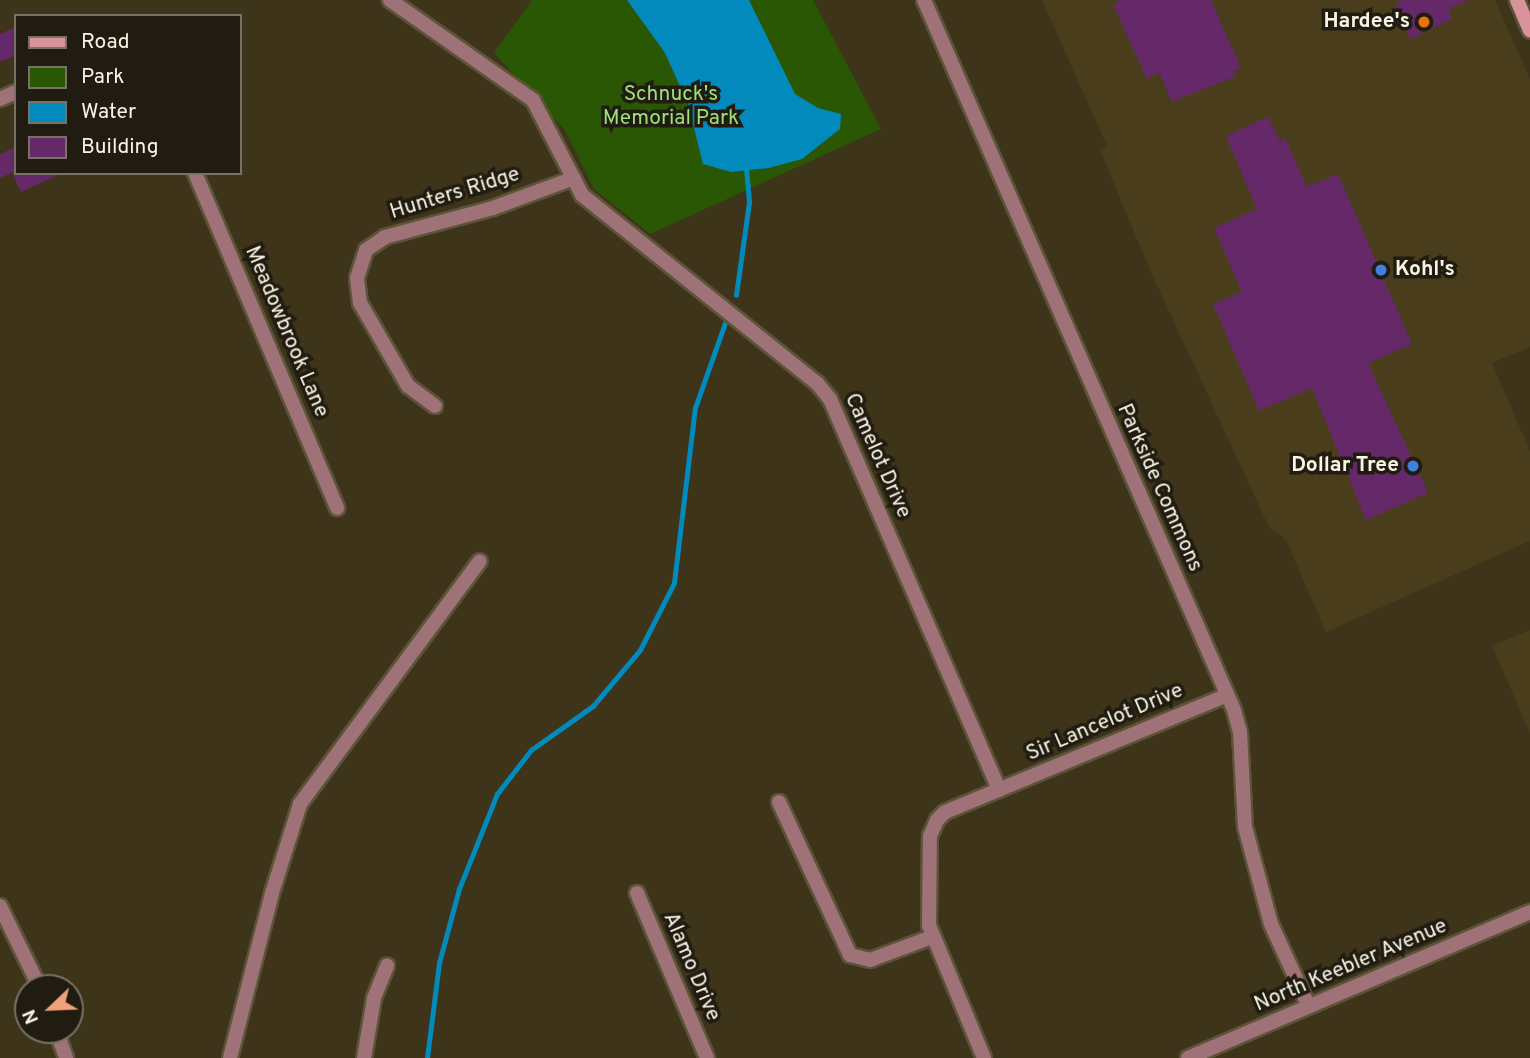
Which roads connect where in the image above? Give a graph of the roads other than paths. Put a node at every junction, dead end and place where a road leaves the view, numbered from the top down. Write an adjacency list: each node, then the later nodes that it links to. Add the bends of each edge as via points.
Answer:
1 (390, 0): 6 (street, Camelot Drive, via 533,100)
2 (924, 0): 10 (street, Parkside Commons)
3 (1517, 0): 4 (main road)
4 (1530, 30)
5 (196, 175): 8 (street, Meadowbrook Lane)
6 (574, 178): 7 (street, Hunters Ridge, via 493,208 404,231 366,250 357,278 360,303 408,386); 11 (street, Camelot Drive, via 582,195 817,383 830,399)
7 (435, 406)
8 (337, 508)
9 (480, 561): 20 (street, via 300,804)
10 (1227, 695): 11 (street, Sir Lancelot Drive); 19 (street, Parkside Commons, via 1240,732 1241,783 1252,851 1271,923)
11 (999, 790): 16 (street, via 945,812 932,828)
12 (779, 802): 16 (street, via 850,955 870,960)
13 (637, 893): 22 (street, Alamo Drive)
14 (0, 906): 18 (street)
15 (1530, 912): 19 (street, North Keebler Avenue)
16 (932, 937): 23 (street)
17 (387, 967): 21 (street, via 374,998)
18 (33, 974)
19 (1308, 1005): 24 (street, North Keebler Avenue)
20 (230, 1058)
21 (364, 1058)
22 (708, 1058)
23 (984, 1058)
24 (1188, 1058)

